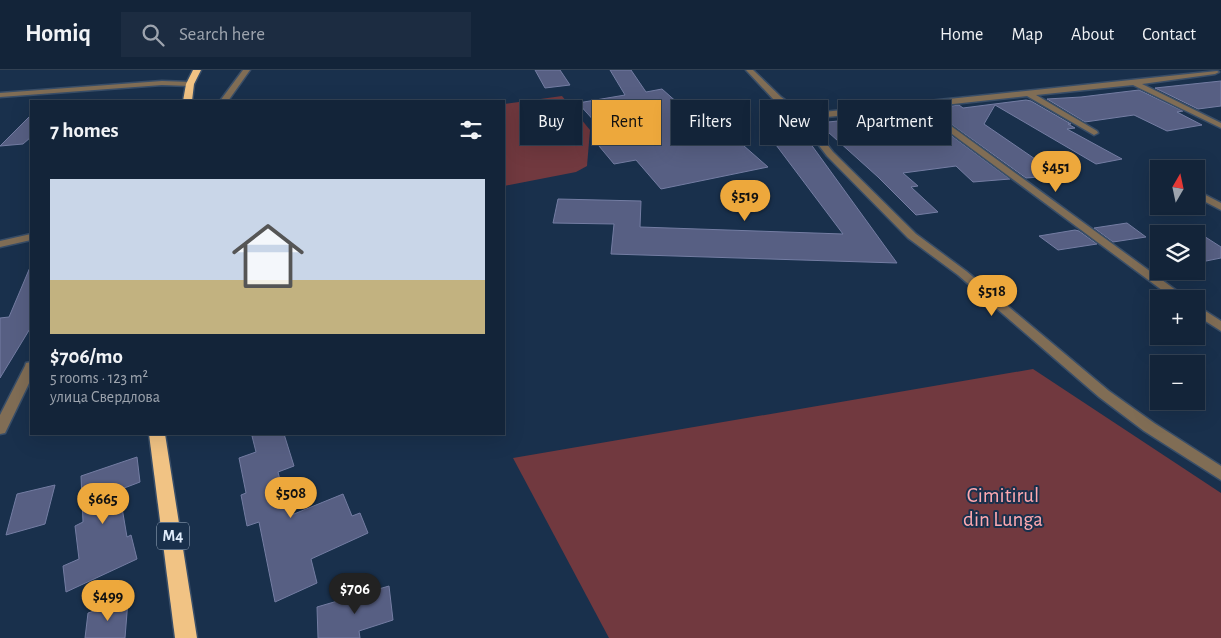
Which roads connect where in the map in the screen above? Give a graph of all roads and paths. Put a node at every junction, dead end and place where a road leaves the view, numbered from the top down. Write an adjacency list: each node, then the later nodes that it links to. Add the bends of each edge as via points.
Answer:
1 (197, 70): 6 (highway)
2 (247, 70): 10 (street)
3 (749, 70): 11 (street)
4 (1215, 72): 5 (street)
5 (1134, 82): 7 (street); 13 (street)
6 (190, 84): 8 (street, via 162,83); 9 (highway)
7 (1028, 93): 12 (street); 15 (street)
8 (0, 95)
9 (188, 100)
10 (225, 100)
11 (779, 100)
12 (951, 101)
13 (1221, 126)
14 (951, 129): 21 (street)
15 (1094, 132)
16 (823, 145): 27 (street, via 912,236 962,272 1104,394)
17 (1205, 198): 18 (street)
18 (1221, 207)
19 (30, 237): 20 (street)
20 (0, 244)
21 (1170, 290)
22 (1205, 315): 23 (street)
23 (1221, 327)
24 (30, 368): 25 (street)
25 (0, 429)
26 (157, 435): 28 (highway, M4)
27 (1221, 474)
28 (186, 638)

